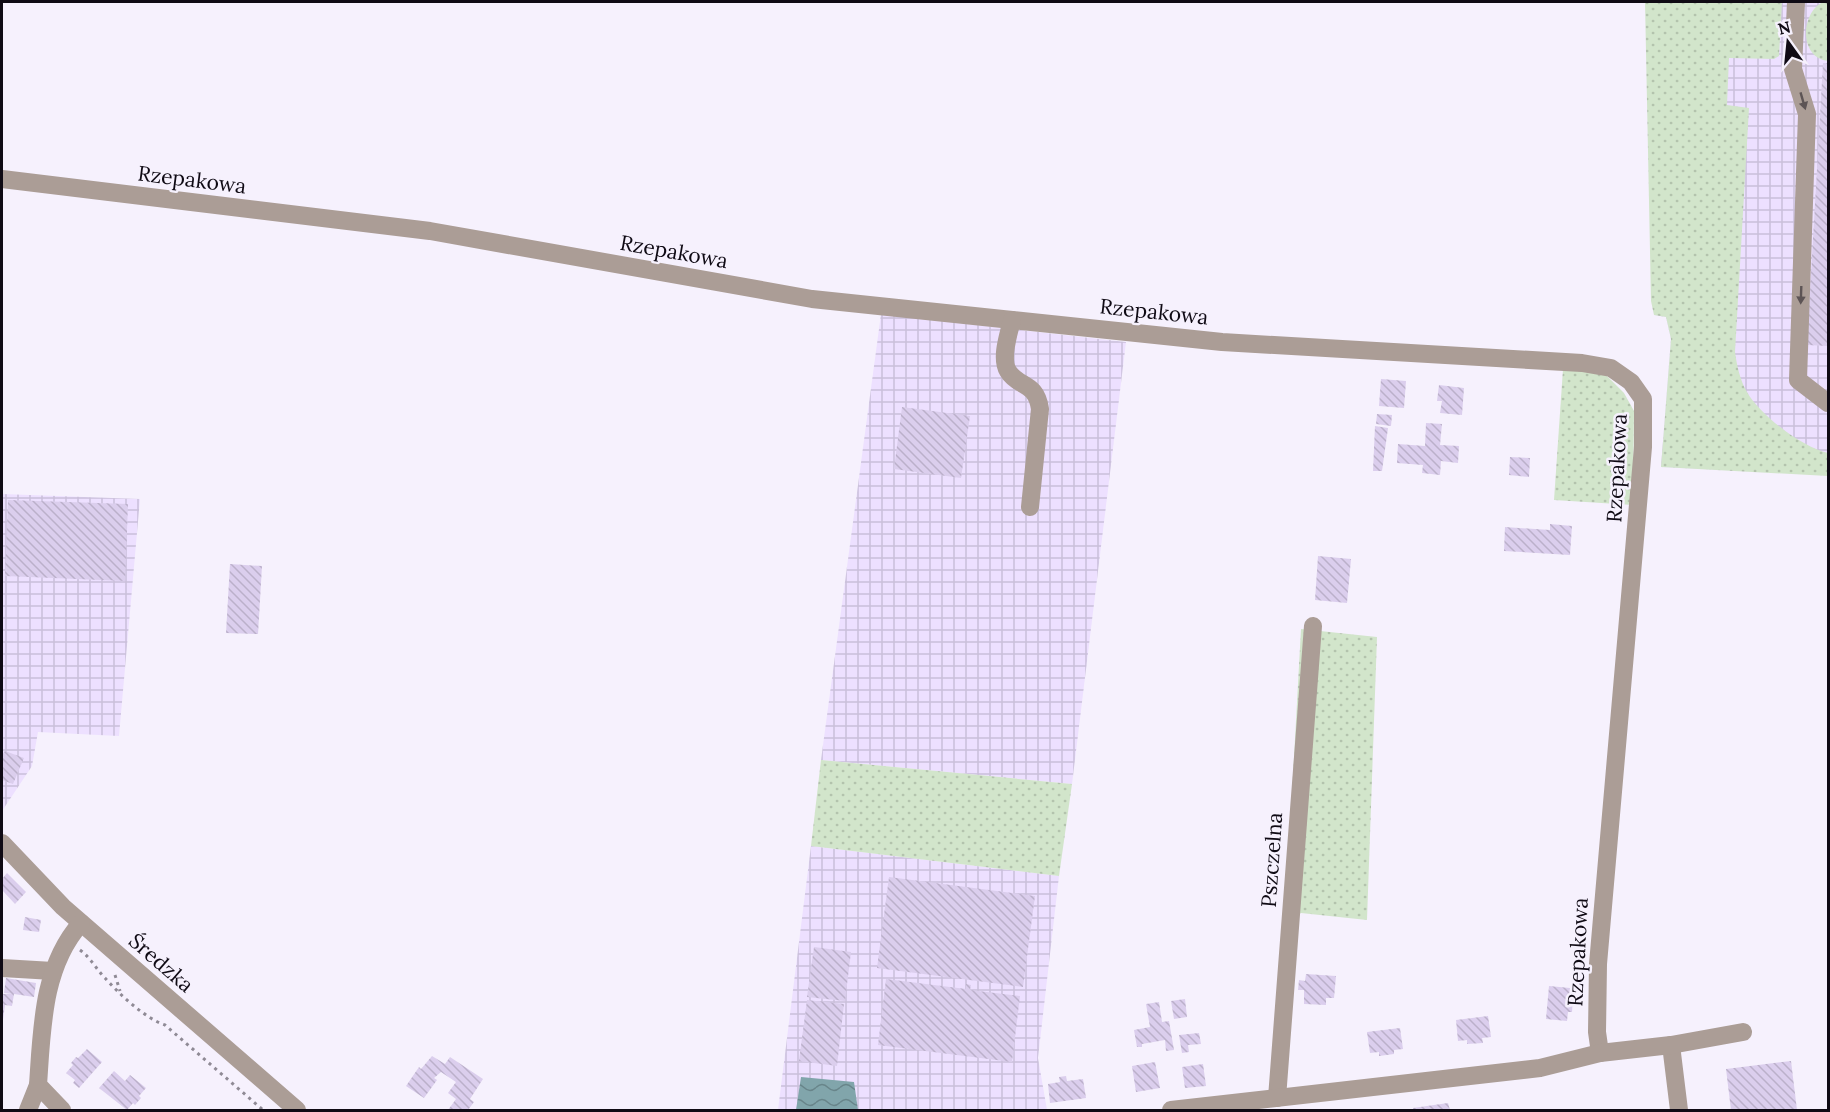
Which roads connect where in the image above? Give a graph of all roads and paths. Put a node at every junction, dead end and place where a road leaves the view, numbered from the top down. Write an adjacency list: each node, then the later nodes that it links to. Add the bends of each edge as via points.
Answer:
1 (1796, 2): 4 (street, one-way to 4, via 1794,69 1806,114 1798,380)
2 (2, 179): 3 (street, Rzepakowa, via 430,231 812,299)
3 (1012, 320): 5 (street, via 1005,364 1013,376 1034,392 1040,409); 14 (street, Rzepakowa, via 1222,342 1582,363 1611,368 1631,382 1642,399 1643,447 1598,964)
4 (1828, 403)
5 (1030, 507)
6 (1313, 626): 16 (street, Pszczelna)
7 (2, 843): 8 (street, Średzka)
8 (81, 923): 9 (street); 20 (street, Średzka)
9 (67, 939): 11 (street); 19 (path, via 92,959 120,992 154,1021 165,1024)
10 (2, 968): 11 (street)
11 (53, 971): 15 (street, via 42,1030)
12 (1743, 1032): 13 (street)
13 (1671, 1045): 14 (street); 22 (street)
14 (1600, 1053): 16 (street, via 1540,1068)
15 (38, 1085): 17 (street); 18 (street)
16 (1277, 1098): 21 (street)
17 (28, 1110)
18 (62, 1110)
19 (263, 1110)
20 (297, 1110)
21 (1171, 1110)
22 (1679, 1110)

